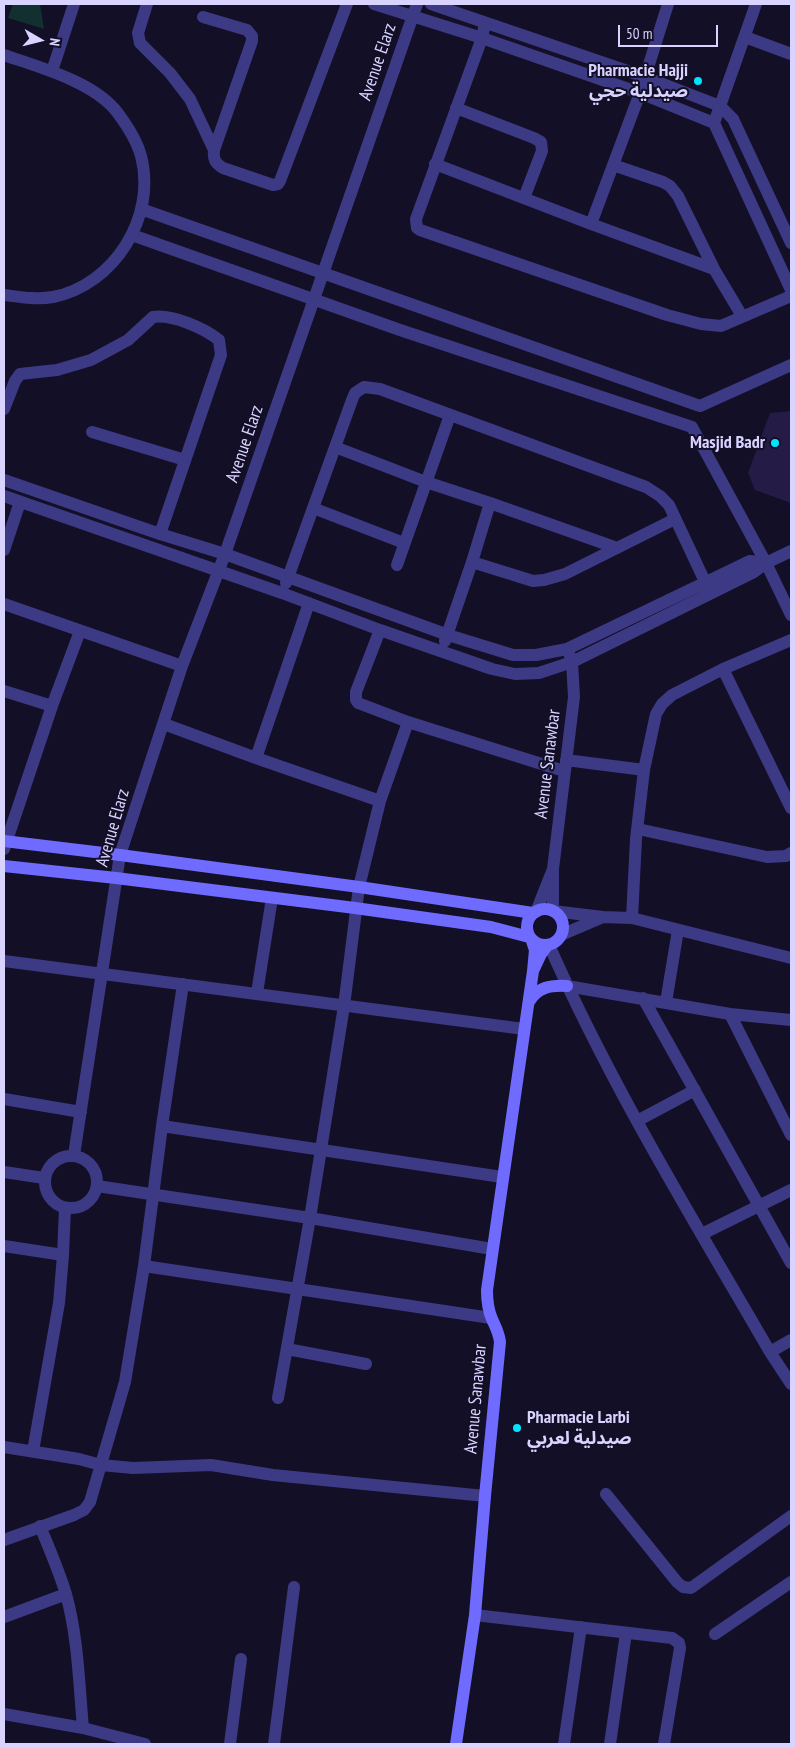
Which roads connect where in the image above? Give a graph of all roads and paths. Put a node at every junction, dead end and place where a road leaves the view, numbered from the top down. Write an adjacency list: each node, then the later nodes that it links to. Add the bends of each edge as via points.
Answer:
1 (74, 4): 16 (street)
2 (147, 4): 22 (street, via 138,33 140,44 186,92)
3 (347, 4): 22 (street, via 278,184 267,184 223,168 214,160)
4 (374, 4): 10 (street)
5 (417, 4): 10 (street, Avenue Elarz)
6 (432, 4): 11 (street)
7 (668, 4): 17 (street)
8 (756, 4): 12 (street)
9 (203, 17): 22 (street, via 247,30 252,36)
10 (412, 17): 13 (street); 31 (street, Avenue Elarz)
11 (485, 23): 13 (street); 17 (street)
12 (745, 37): 14 (street); 19 (street)
13 (482, 38): 18 (street); 20 (street)
14 (791, 54)
15 (4, 55): 16 (street)
16 (52, 71): 26 (street, via 98,95 117,111 140,156 143,182)
17 (646, 76): 18 (street); 19 (street)
18 (640, 93): 21 (street); 24 (street)
19 (720, 106): 21 (street); 29 (street, via 733,119)
20 (456, 108): 23 (street); 25 (street, via 541,142 542,151)
21 (714, 123): 32 (street)
22 (214, 150)
23 (436, 164): 25 (street); 36 (street, via 416,219 415,224 420,230 667,315 721,326)
24 (613, 165): 27 (street); 30 (street, via 670,186)
25 (524, 198): 27 (street)
26 (141, 209): 28 (street); 31 (street)
27 (591, 224): 30 (street)
28 (132, 236): 33 (street, via 103,271 69,293 28,299); 35 (street)
29 (791, 242)
30 (714, 269): 36 (street)
31 (323, 273): 35 (street, Avenue Elarz); 38 (street)
32 (791, 290)
33 (4, 295)
34 (791, 296): 36 (street)
35 (314, 299): 41 (street); 59 (street, Avenue Elarz)
36 (742, 316)
37 (791, 365): 38 (street)
38 (700, 406): 41 (street)
39 (4, 409): 44 (street, via 20,374 57,370 90,360 128,340 153,317 170,317 212,334 219,340 221,348)
40 (450, 415): 43 (street, via 380,388 364,387 355,393); 46 (street); 53 (street, via 646,487 669,505)
41 (692, 427): 61 (street)
42 (92, 432): 44 (street)
43 (334, 447): 46 (street); 51 (street)
44 (185, 460): 54 (street)
45 (4, 480): 50 (street)
46 (426, 482): 49 (street); 55 (street)
47 (4, 496): 48 (street)
48 (20, 502): 52 (street); 57 (street)
49 (490, 503): 56 (street); 60 (street)
50 (79, 506): 52 (street); 54 (street)
51 (313, 508): 55 (street); 64 (street)
52 (74, 519): 63 (street)
53 (675, 519): 56 (street); 65 (street)
54 (160, 534): 59 (street)
55 (404, 543): 62 (street)
56 (617, 548): 60 (street, via 565,574 544,580 533,581)
57 (4, 550)
58 (791, 551): 61 (street)
59 (225, 554): 63 (street, Avenue Elarz); 64 (street)
60 (472, 562): 72 (street)
61 (766, 563): 65 (street, via 754,572); 69 (street)
62 (396, 565)
63 (218, 571): 66 (street); 77 (street, Avenue Elarz)
64 (288, 577): 66 (street); 72 (street)
65 (708, 588): 74 (street); 76 (street)
66 (282, 593): 67 (street)
67 (309, 603): 70 (street); 83 (street)
68 (4, 604): 71 (street)
69 (791, 615)
70 (380, 630): 75 (street); 81 (street, via 356,692 356,700)
71 (80, 632): 77 (street); 80 (street)
72 (448, 634): 74 (street, via 514,655 536,656); 75 (street)
73 (791, 640): 78 (street)
74 (567, 649): 76 (street, Avenue Sanawbar)
75 (442, 651): 76 (street, via 515,674 539,673)
76 (572, 662): 84 (street, Avenue Sanawbar, via 574,697)
77 (182, 666): 82 (street, Avenue Elarz)
78 (723, 669): 85 (street, via 672,695 662,704 656,714); 87 (street)
79 (4, 691): 80 (street)
80 (52, 706): 89 (street)
81 (408, 722): 84 (street); 86 (street)
82 (164, 724): 83 (street); 91 (street, Avenue Elarz)
83 (256, 758): 86 (street)
84 (565, 765): 85 (street); 93 (street, Avenue Sanawbar)
85 (644, 770): 88 (street)
86 (380, 801): 95 (street)
87 (791, 808)
88 (638, 829): 90 (street, via 767,857); 101 (street)
89 (5, 844): 91 (street)
90 (791, 853)
91 (120, 855): 94 (street, Avenue Elarz); 95 (street)
92 (4, 866): 94 (street)
93 (553, 869): 98 (street); 99 (street)
94 (116, 878): 96 (street); 109 (street, Avenue Elarz)
95 (359, 887): 97 (street); 99 (street)
96 (272, 898): 97 (street); 112 (street)
97 (355, 908): 104 (street, via 491,927); 116 (street)
98 (553, 911): 99 (street, via 543,909); 100 (street); 103 (street, via 562,923)
99 (535, 912): 104 (street, via 526,927)
100 (603, 917): 101 (street); 103 (street)
101 (632, 918): 102 (street)
102 (678, 930): 106 (street); 114 (street)
103 (561, 935): 105 (street)
104 (531, 939): 105 (street); 108 (street, via 535,950)
105 (548, 945): 108 (street); 111 (street)
106 (791, 958)
107 (4, 961): 109 (street)
108 (533, 971): 115 (street, Avenue Sanawbar)
109 (102, 975): 110 (street); 122 (street, Avenue Elarz)
110 (184, 984): 112 (street); 125 (street)
111 (567, 986): 113 (street); 115 (street, via 543,988 533,994); 124 (street)
112 (257, 994): 116 (street)
113 (643, 998): 114 (street); 120 (street)
114 (666, 1002): 117 (street)
115 (528, 1004): 119 (street, Avenue Sanawbar)
116 (344, 1006): 119 (street); 127 (street)
117 (730, 1014): 118 (street); 123 (street)
118 (791, 1020)
119 (524, 1029): 130 (street, Avenue Sanawbar)
120 (695, 1090): 124 (street); 135 (street)
121 (4, 1099): 122 (street)
122 (81, 1112): 128 (street, Avenue Elarz)
123 (787, 1116): 126 (street)
124 (637, 1121): 138 (street)
125 (162, 1126): 127 (street); 134 (street)
126 (791, 1135)
127 (321, 1149): 130 (street); 137 (street)
128 (74, 1155): 131 (street, via 57,1159); 132 (street, via 89,1163)
129 (4, 1172): 131 (street)
130 (502, 1177): 140 (street, Avenue Sanawbar)
131 (44, 1178): 136 (street, via 50,1198)
132 (97, 1186): 134 (street); 136 (street, via 89,1201 82,1206)
133 (791, 1190): 135 (street)
134 (153, 1194): 137 (street); 143 (street)
135 (759, 1205): 138 (street); 142 (street)
136 (65, 1208): 141 (street)
137 (310, 1218): 140 (street); 144 (street)
138 (702, 1234): 148 (street)
139 (4, 1246): 141 (street)
140 (492, 1249): 145 (street, Avenue Sanawbar, via 487,1290)
141 (63, 1255): 153 (street, via 59,1302)
142 (791, 1263)
143 (144, 1266): 144 (street); 154 (street, via 125,1382)
144 (298, 1289): 145 (street); 147 (street)
145 (492, 1318): 156 (street, Avenue Sanawbar, via 500,1342)
146 (791, 1340): 148 (street)
147 (287, 1349): 149 (street); 151 (street)
148 (770, 1352): 150 (street)
149 (366, 1364)
150 (791, 1384)
151 (278, 1398)
152 (4, 1447): 153 (street)
153 (33, 1451): 154 (street)
154 (101, 1465): 156 (street, via 133,1468 211,1465 301,1478); 158 (street, via 90,1502 84,1510)
155 (606, 1494): 157 (street, via 683,1587 692,1588)
156 (485, 1496): 163 (street, Avenue Sanawbar)
157 (791, 1516)
158 (40, 1526): 159 (street); 162 (street)
159 (4, 1540)
160 (791, 1582): 167 (street)
161 (294, 1587): 174 (street)
162 (66, 1594): 164 (street); 170 (street, via 75,1643)
163 (475, 1615): 165 (street); 175 (street, Avenue Sanawbar)
164 (4, 1617)
165 (580, 1627): 166 (street); 176 (street)
166 (626, 1633): 177 (street); 178 (street, via 672,1638 679,1643)
167 (715, 1634)
168 (241, 1659): 173 (street)
169 (4, 1714): 170 (street)
170 (83, 1728): 171 (street)
171 (95, 1738): 172 (street)
172 (145, 1744)
173 (230, 1744)
174 (274, 1744)
175 (456, 1744)
176 (564, 1744)
177 (610, 1744)
178 (664, 1744)

